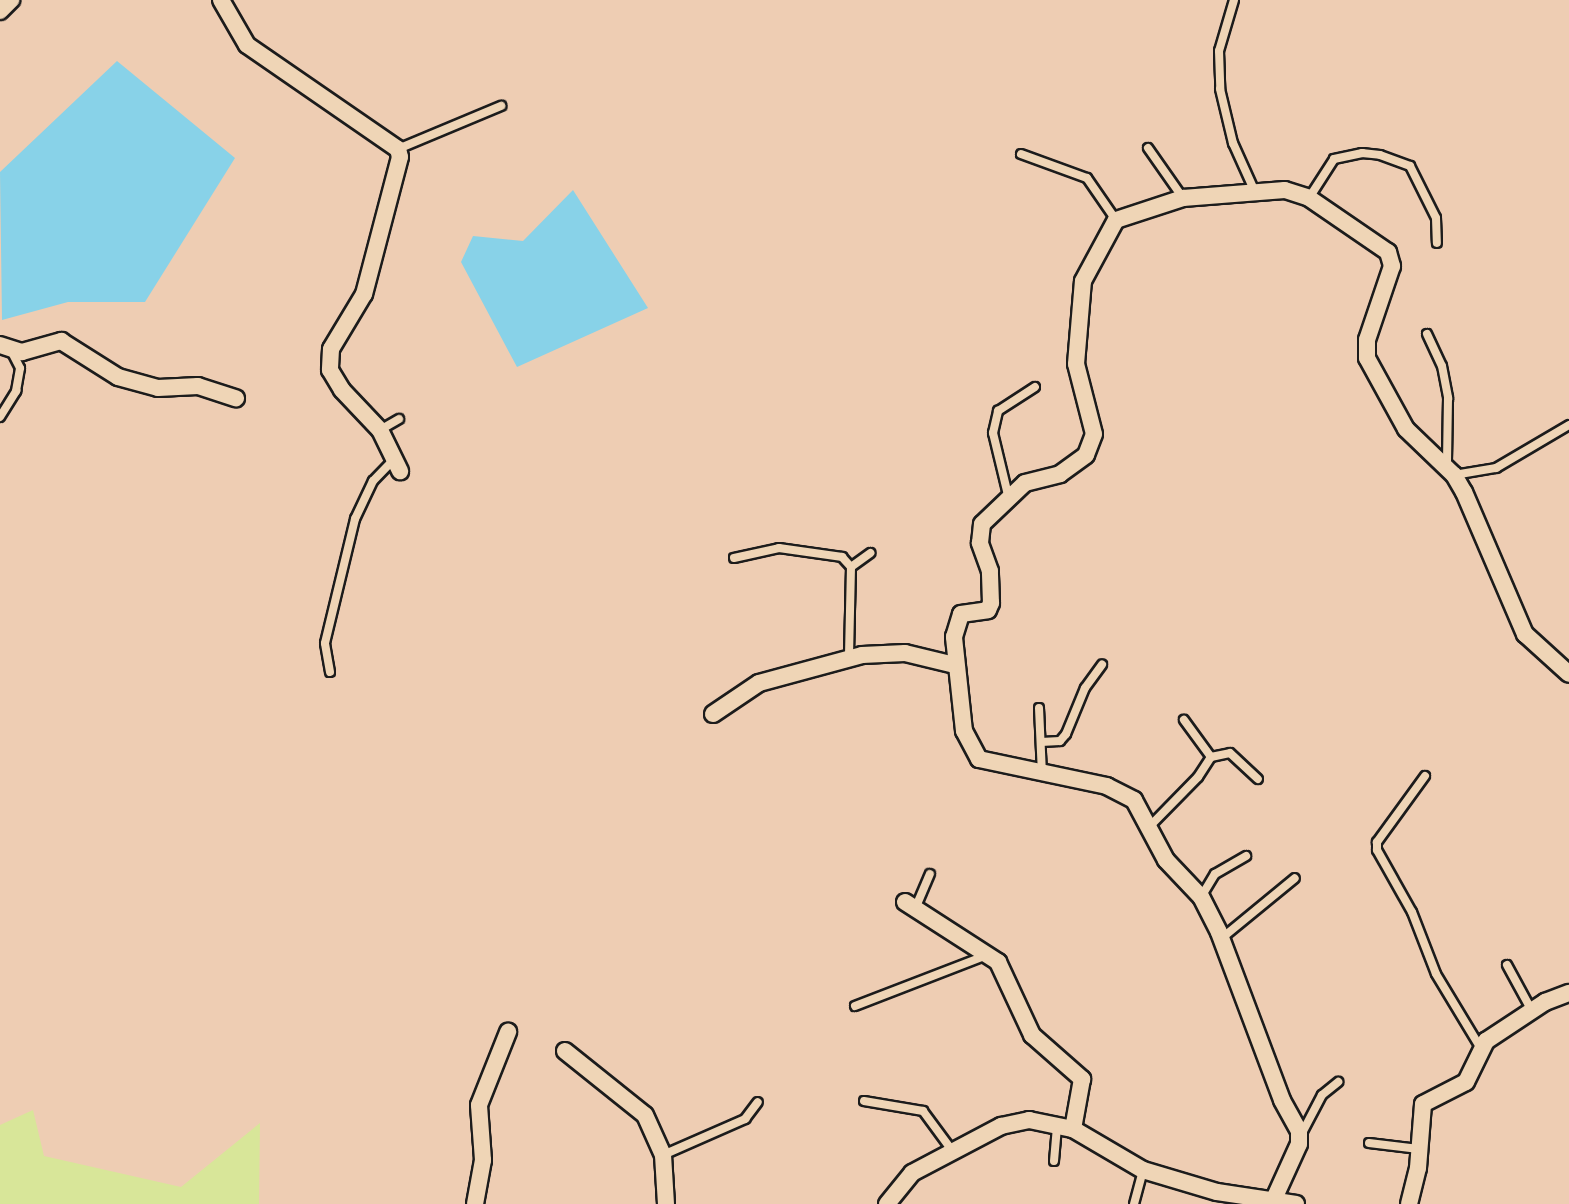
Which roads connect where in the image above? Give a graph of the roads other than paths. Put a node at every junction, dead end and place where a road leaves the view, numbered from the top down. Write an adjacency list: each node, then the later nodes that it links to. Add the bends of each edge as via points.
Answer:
1 (11, 0): 4 (street)
2 (221, 0): 7 (street, via 247,45)
3 (1234, 0): 9 (lane, via 1219,51 1220,89 1233,143)
4 (0, 11)
5 (501, 106): 7 (lane)
6 (1148, 148): 10 (lane)
7 (398, 149): 21 (street, via 400,157 364,294 331,349 330,370 342,390)
8 (1021, 154): 12 (lane, via 1087,178)
9 (1255, 192): 10 (street); 11 (street, via 1285,190)
10 (1183, 198): 12 (street)
11 (1309, 198): 13 (lane, via 1334,159 1362,153 1380,155 1410,166 1436,218); 23 (street, via 1388,251 1392,266 1367,340 1367,358 1406,429)
12 (1116, 220): 24 (street, via 1083,281 1076,364 1094,434 1086,455 1060,474 1026,483)
13 (1437, 243)
14 (1427, 334): 23 (lane, via 1442,366 1448,398)
15 (6, 349): 17 (street, via 61,341 118,377 158,388 198,386); 18 (lane, via 20,368 16,391)
16 (1035, 387): 24 (lane, via 998,411 993,433)
17 (236, 398)
18 (0, 417)
19 (399, 419): 21 (lane)
20 (1569, 425): 23 (lane, via 1496,468)
21 (380, 430): 22 (street)
22 (397, 465): 31 (lane, via 373,481 355,519 325,643)
23 (1451, 473): 32 (street, via 1525,634)
24 (1008, 495): 29 (street, via 982,524 980,542 990,570 991,603 988,610 961,614 957,620)
25 (870, 553): 27 (lane)
26 (734, 558): 27 (lane, via 779,548 810,549 842,557)
27 (851, 567): 28 (lane)
28 (849, 658): 29 (street, via 905,653); 34 (street, via 759,683)
29 (955, 665): 38 (street, via 972,751 988,762)
30 (1102, 666): 36 (lane, via 1085,688 1066,734 1060,741)
31 (330, 672)
32 (1569, 674)
33 (1039, 708): 36 (lane)
34 (713, 714)
35 (1184, 720): 37 (lane)
36 (1041, 742): 38 (lane)
37 (1211, 757): 40 (lane, via 1230,753); 41 (lane)
38 (1042, 773): 41 (street, via 1121,791 1139,805)
39 (1425, 776): 54 (lane, via 1377,842 1377,850 1412,912 1436,974)
40 (1258, 779)
41 (1151, 825): 45 (street, via 1166,860)
42 (1246, 856): 45 (lane, via 1214,874)
43 (930, 874): 46 (lane)
44 (1295, 878): 47 (lane)
45 (1201, 897): 47 (street)
46 (910, 906): 48 (street)
47 (1222, 938): 61 (street)
48 (989, 954): 51 (lane); 60 (street, via 1004,970 1032,1035 1082,1079)
49 (1507, 965): 52 (lane)
50 (1569, 993): 52 (street)
51 (856, 1006)
52 (1532, 1011): 54 (street)
53 (508, 1032): 69 (street, via 479,1105 483,1160)
54 (1480, 1047): 63 (street, via 1466,1082 1423,1104)
55 (565, 1051): 65 (street, via 645,1115)
56 (1338, 1082): 61 (lane, via 1322,1095)
57 (864, 1101): 64 (lane, via 923,1111)
58 (758, 1102): 65 (lane, via 745,1119 691,1146)
59 (1057, 1124): 60 (street); 64 (street, via 1013,1122); 66 (lane)
60 (1073, 1129): 67 (street)
61 (1300, 1138): 68 (street)
62 (1368, 1143): 63 (lane)
63 (1419, 1149): 74 (street)
64 (954, 1153): 71 (street, via 912,1173)
65 (663, 1154): 70 (street)
66 (1054, 1161)
67 (1143, 1170): 68 (street, via 1217,1192); 72 (lane)
68 (1274, 1199): 73 (street)
69 (475, 1204)
70 (666, 1204)
71 (887, 1204)
72 (1135, 1204)
73 (1296, 1204)
74 (1409, 1204)

